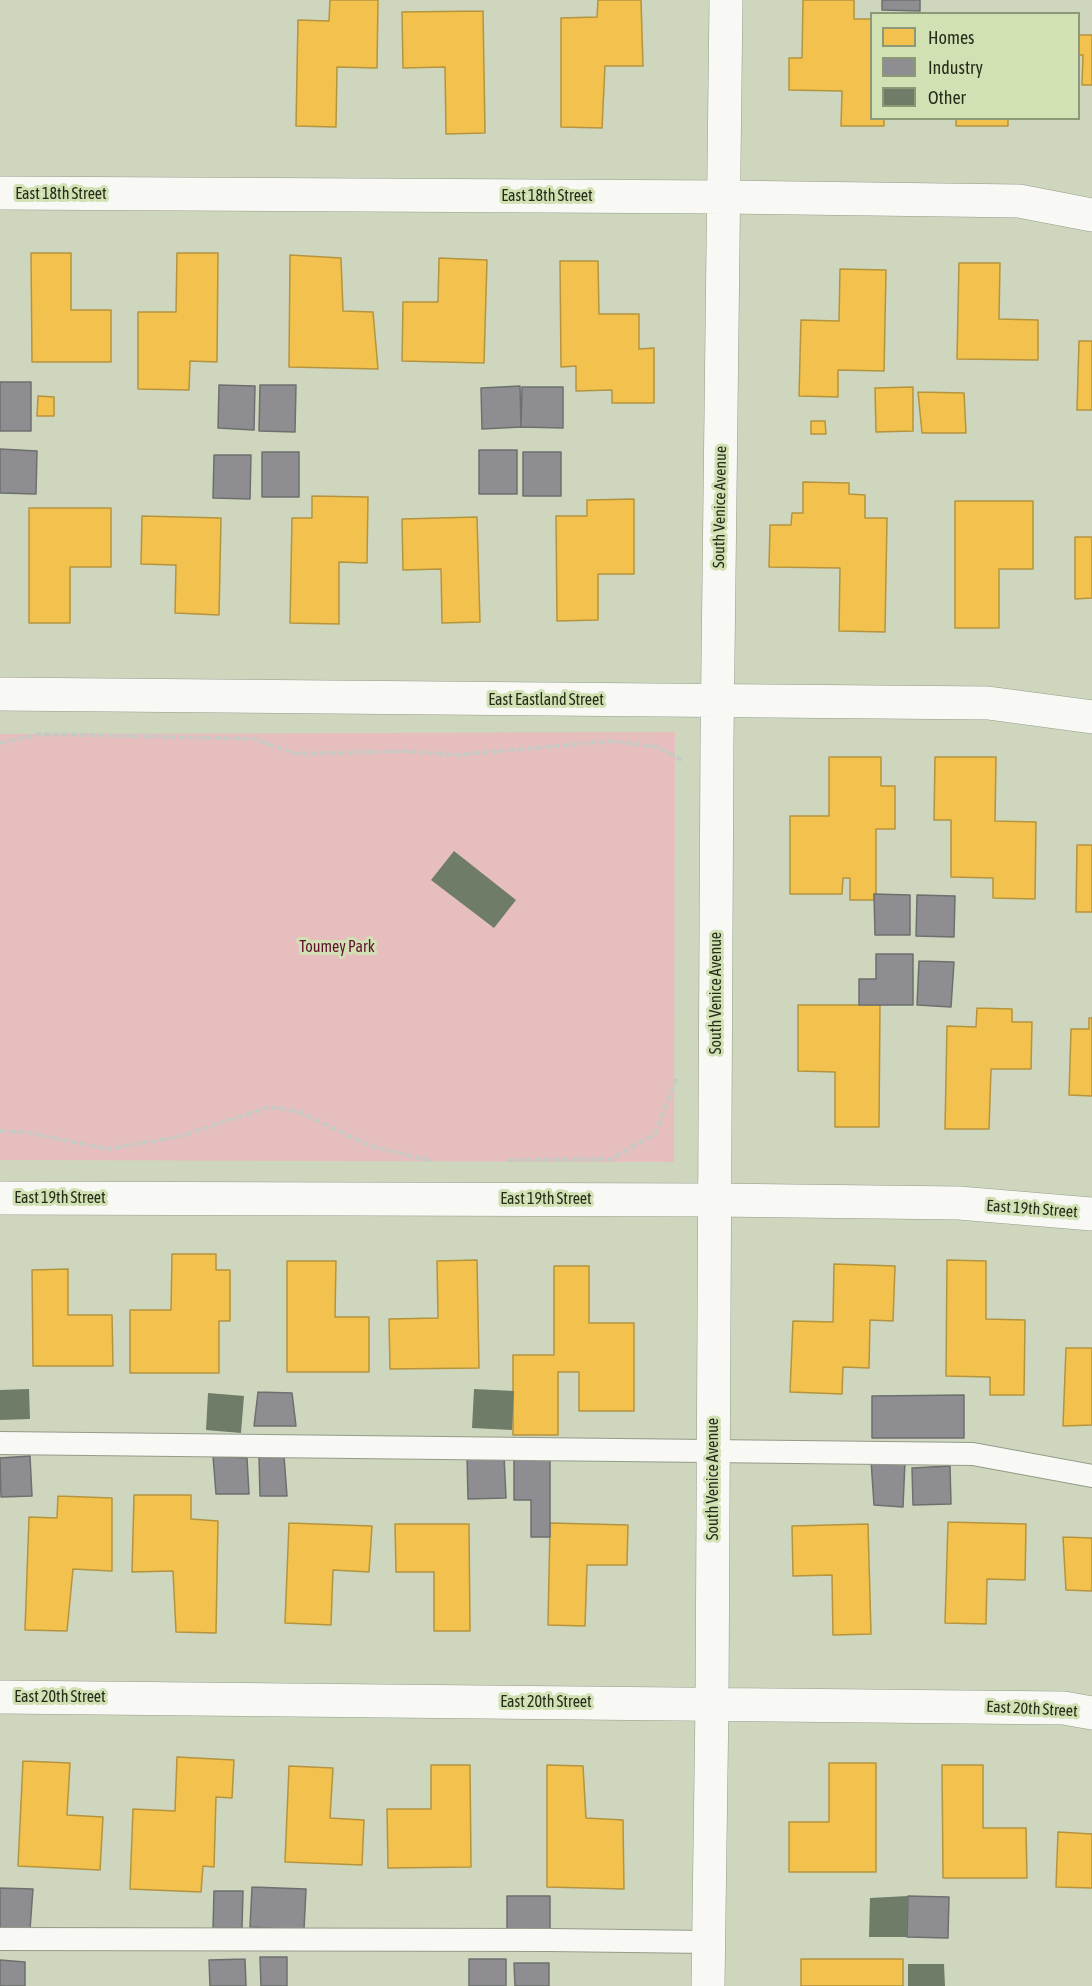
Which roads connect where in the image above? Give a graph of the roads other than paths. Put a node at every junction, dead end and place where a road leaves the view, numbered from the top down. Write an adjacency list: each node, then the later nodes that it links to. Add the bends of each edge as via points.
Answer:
1 (726, 0): 3 (street, South Venice Avenue)
2 (0, 193): 3 (street, East 18th Street)
3 (724, 197): 4 (street, East 18th Street, via 1019,201); 6 (street, South Venice Avenue)
4 (1092, 215)
5 (0, 694): 6 (street, East Eastland Street)
6 (718, 701): 7 (street, East Eastland Street, via 988,703); 9 (street, South Venice Avenue)
7 (1092, 717)
8 (0, 1198): 9 (street, East 19th Street)
9 (714, 1200): 10 (street, East 19th Street, via 959,1203); 12 (street, South Venice Avenue)
10 (1092, 1214)
11 (0, 1443): 12 (lane)
12 (713, 1451): 13 (lane, via 973,1454); 15 (street, South Venice Avenue)
13 (1092, 1476)
14 (0, 1697): 15 (street, East 20th Street)
15 (712, 1703): 16 (street, East 20th Street, via 1052,1708); 18 (street, South Venice Avenue)
16 (1092, 1713)
17 (0, 1939): 18 (lane)
18 (708, 1942): 19 (street, South Venice Avenue)
19 (708, 1986)

